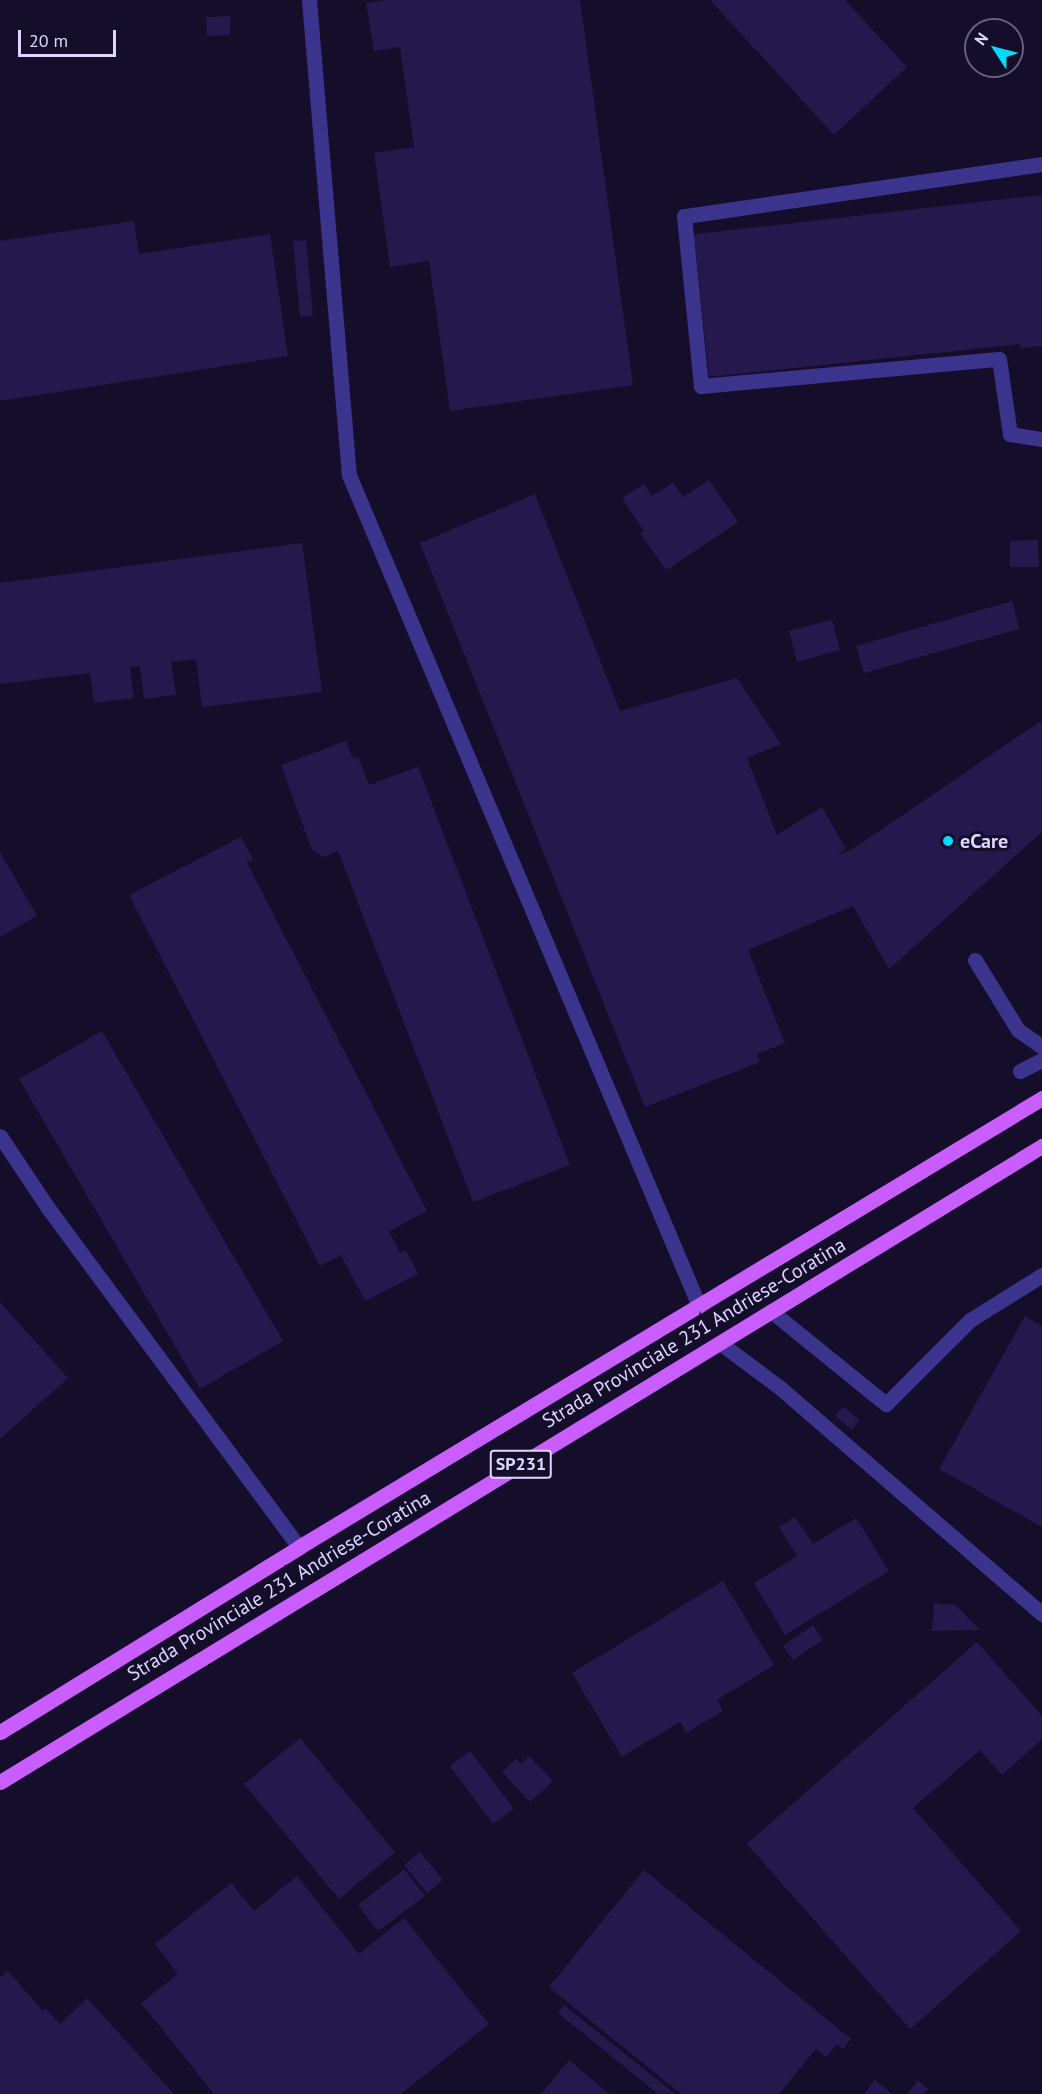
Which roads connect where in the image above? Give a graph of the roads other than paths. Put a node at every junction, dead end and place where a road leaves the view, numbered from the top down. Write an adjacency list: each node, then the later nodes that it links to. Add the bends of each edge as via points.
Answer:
1 (309, 0): 12 (street, via 349,475)
2 (1042, 164): 3 (street, via 684,216 701,386 999,359 1010,434)
3 (1042, 439)
4 (975, 960): 5 (street, via 1018,1030)
5 (1042, 1047)
6 (1042, 1060): 7 (street)
7 (1020, 1071)
8 (1042, 1098): 12 (main road, Strada Provinciale 231 Andriese-Coratina / SP231)
9 (0, 1136): 15 (street, via 48,1208)
10 (1042, 1146): 13 (main road, Strada Provinciale 231 Andriese-Coratina / SP231)
11 (1042, 1275): 13 (street, via 970,1320 886,1404)
12 (699, 1306): 15 (main road, Strada Provinciale 231 Andriese-Coratina / SP231)
13 (771, 1311): 14 (main road, Strada Provinciale 231 Andriese-Coratina / SP231)
14 (720, 1343): 16 (street, via 778,1386); 18 (main road, Strada Provinciale 231 Andriese-Coratina / SP231)
15 (299, 1547): 17 (main road, Strada Provinciale 231 Andriese-Coratina / SP231)
16 (1042, 1614)
17 (0, 1732)
18 (0, 1782)

